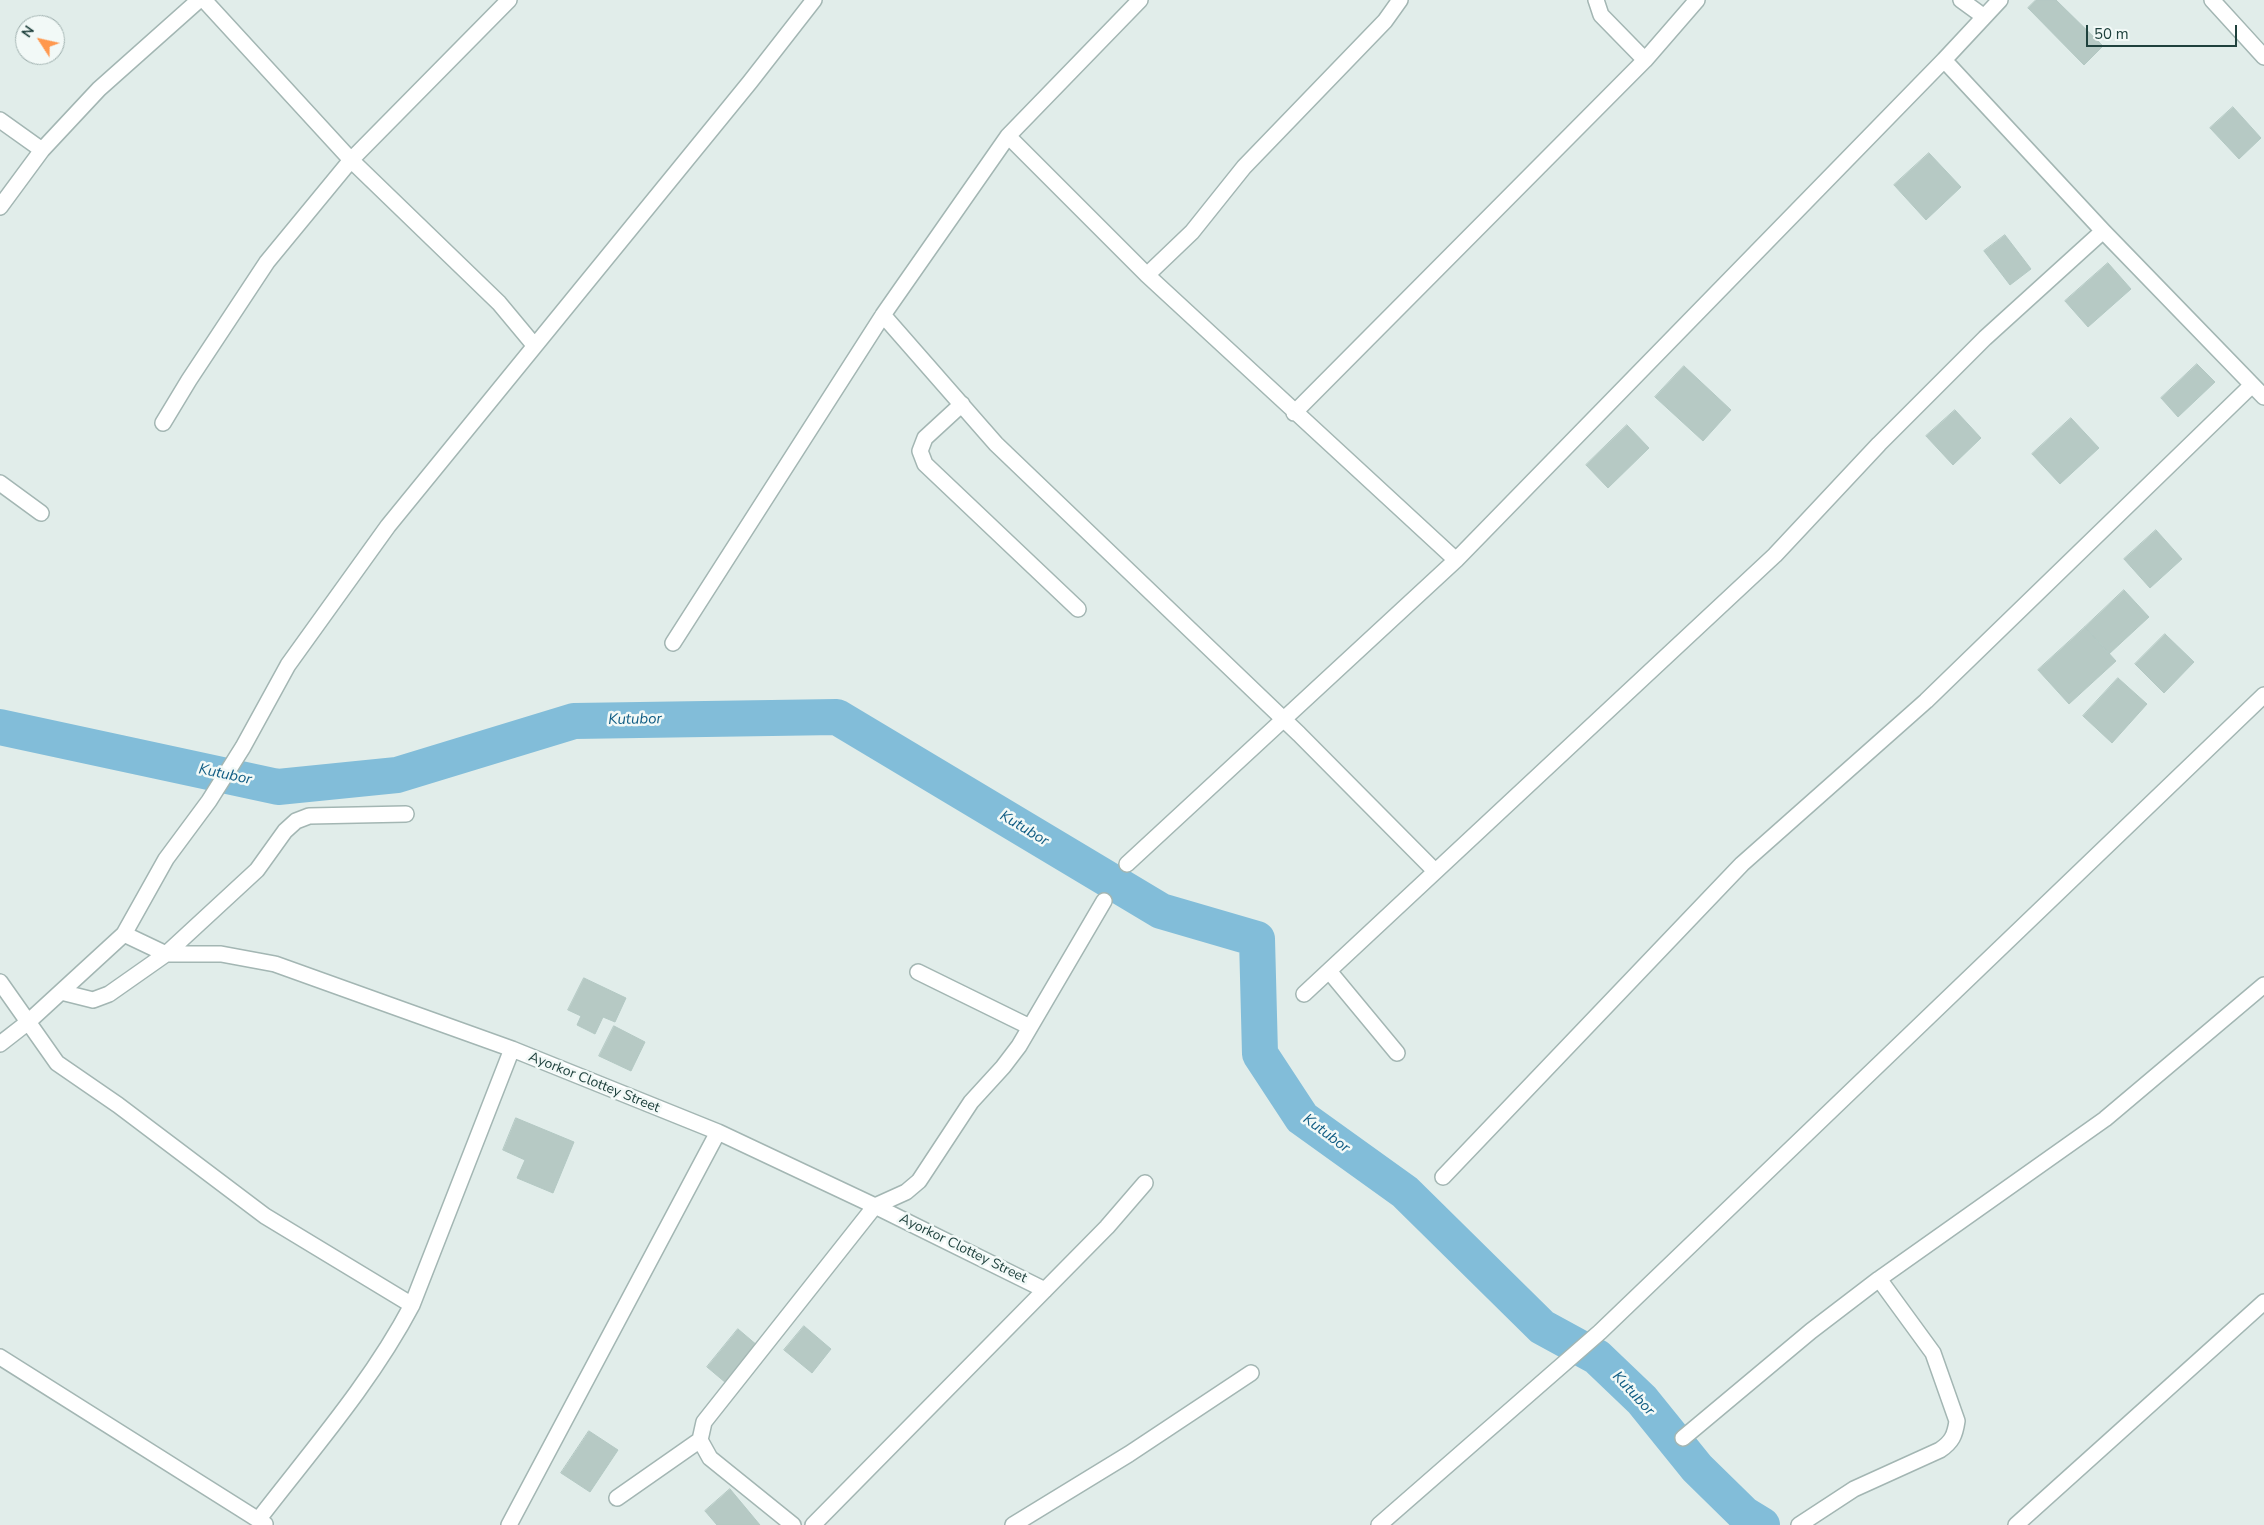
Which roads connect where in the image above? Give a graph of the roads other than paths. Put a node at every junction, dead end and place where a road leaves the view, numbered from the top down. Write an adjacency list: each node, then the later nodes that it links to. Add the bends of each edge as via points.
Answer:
1 (199, 0): 18 (street, via 99,89)
2 (204, 0): 19 (street)
3 (509, 0): 19 (street)
4 (814, 0): 24 (street)
5 (1140, 0): 17 (street)
6 (1400, 0): 22 (street, via 1384,22 1244,167 1192,232)
7 (1596, 0): 14 (street, via 1601,15)
8 (1696, 0): 14 (street)
9 (1961, 0): 12 (street)
10 (2000, 0): 12 (street)
11 (2212, 0): 13 (street)
12 (1983, 16): 15 (street)
13 (2264, 57)
14 (1646, 60): 28 (street)
15 (1944, 60): 21 (street); 32 (street)
16 (0, 120): 18 (street)
17 (1008, 136): 22 (street); 23 (street)
18 (42, 150): 20 (street)
19 (351, 160): 24 (street, via 499,303); 29 (street, via 267,262)
20 (0, 207)
21 (2104, 231): 25 (street); 39 (street, via 1978,345 1775,555)
22 (1146, 275): 28 (street)
23 (883, 315): 27 (street); 34 (street)
24 (534, 345): 41 (street, via 394,518 288,665 243,747 209,802 166,859)
25 (2252, 385): 26 (street); 55 (street, via 1926,701 1742,864)
26 (2264, 397)
27 (962, 404): 33 (street, via 925,438 920,451 926,464); 36 (street, via 996,444)
28 (1294, 413): 32 (street)
29 (163, 424)
30 (0, 483): 31 (street)
31 (42, 513)
32 (1456, 560): 36 (street)
33 (1078, 609)
34 (673, 643)
35 (2264, 695): 72 (street, via 1600,1332)
36 (1284, 720): 38 (street); 39 (street)
37 (406, 814): 42 (street, via 309,816 296,821 257,870)
38 (1127, 864)
39 (1435, 871): 43 (street)
40 (1104, 901): 50 (street)
41 (124, 934): 42 (street, Ayorkor Clottey Street); 47 (street)
42 (166, 954): 47 (street, via 109,994 93,1000); 52 (street, Ayorkor Clottey Street, via 221,954 275,964)
43 (1328, 971): 48 (street); 53 (street)
44 (918, 972): 50 (street)
45 (0, 982): 49 (street)
46 (2264, 985): 58 (street, via 2105,1119)
47 (61, 992): 49 (street)
48 (1304, 994)
49 (27, 1023): 51 (street); 61 (street, via 56,1064 118,1105 265,1216)
50 (1030, 1027): 57 (street, via 1003,1067 971,1102 918,1181 906,1192)
51 (0, 1044)
52 (512, 1050): 54 (street, Ayorkor Clottey Street); 61 (street)
53 (1396, 1053)
54 (718, 1132): 57 (street, Ayorkor Clottey Street); 68 (street)
55 (1443, 1177)
56 (1145, 1183): 59 (street)
57 (876, 1206): 59 (street, Ayorkor Clottey Street); 65 (street, via 704,1422)
58 (1880, 1279): 64 (street, via 1796,1342); 73 (street, via 1933,1353 1957,1422 1955,1433 1950,1444 1940,1450 1854,1489)
59 (1045, 1290): 70 (street)
60 (2264, 1302): 74 (street)
61 (412, 1306): 67 (street, via 378,1362)
62 (0, 1357): 67 (street)
63 (1251, 1373): 71 (street, via 1129,1454)
64 (1683, 1438)
65 (700, 1440): 66 (street); 69 (street, via 710,1458)
66 (617, 1498)
67 (262, 1523)
68 (509, 1525)
69 (793, 1525)
70 (813, 1525)
71 (1013, 1525)
72 (1380, 1525)
73 (1799, 1525)
74 (2016, 1525)

